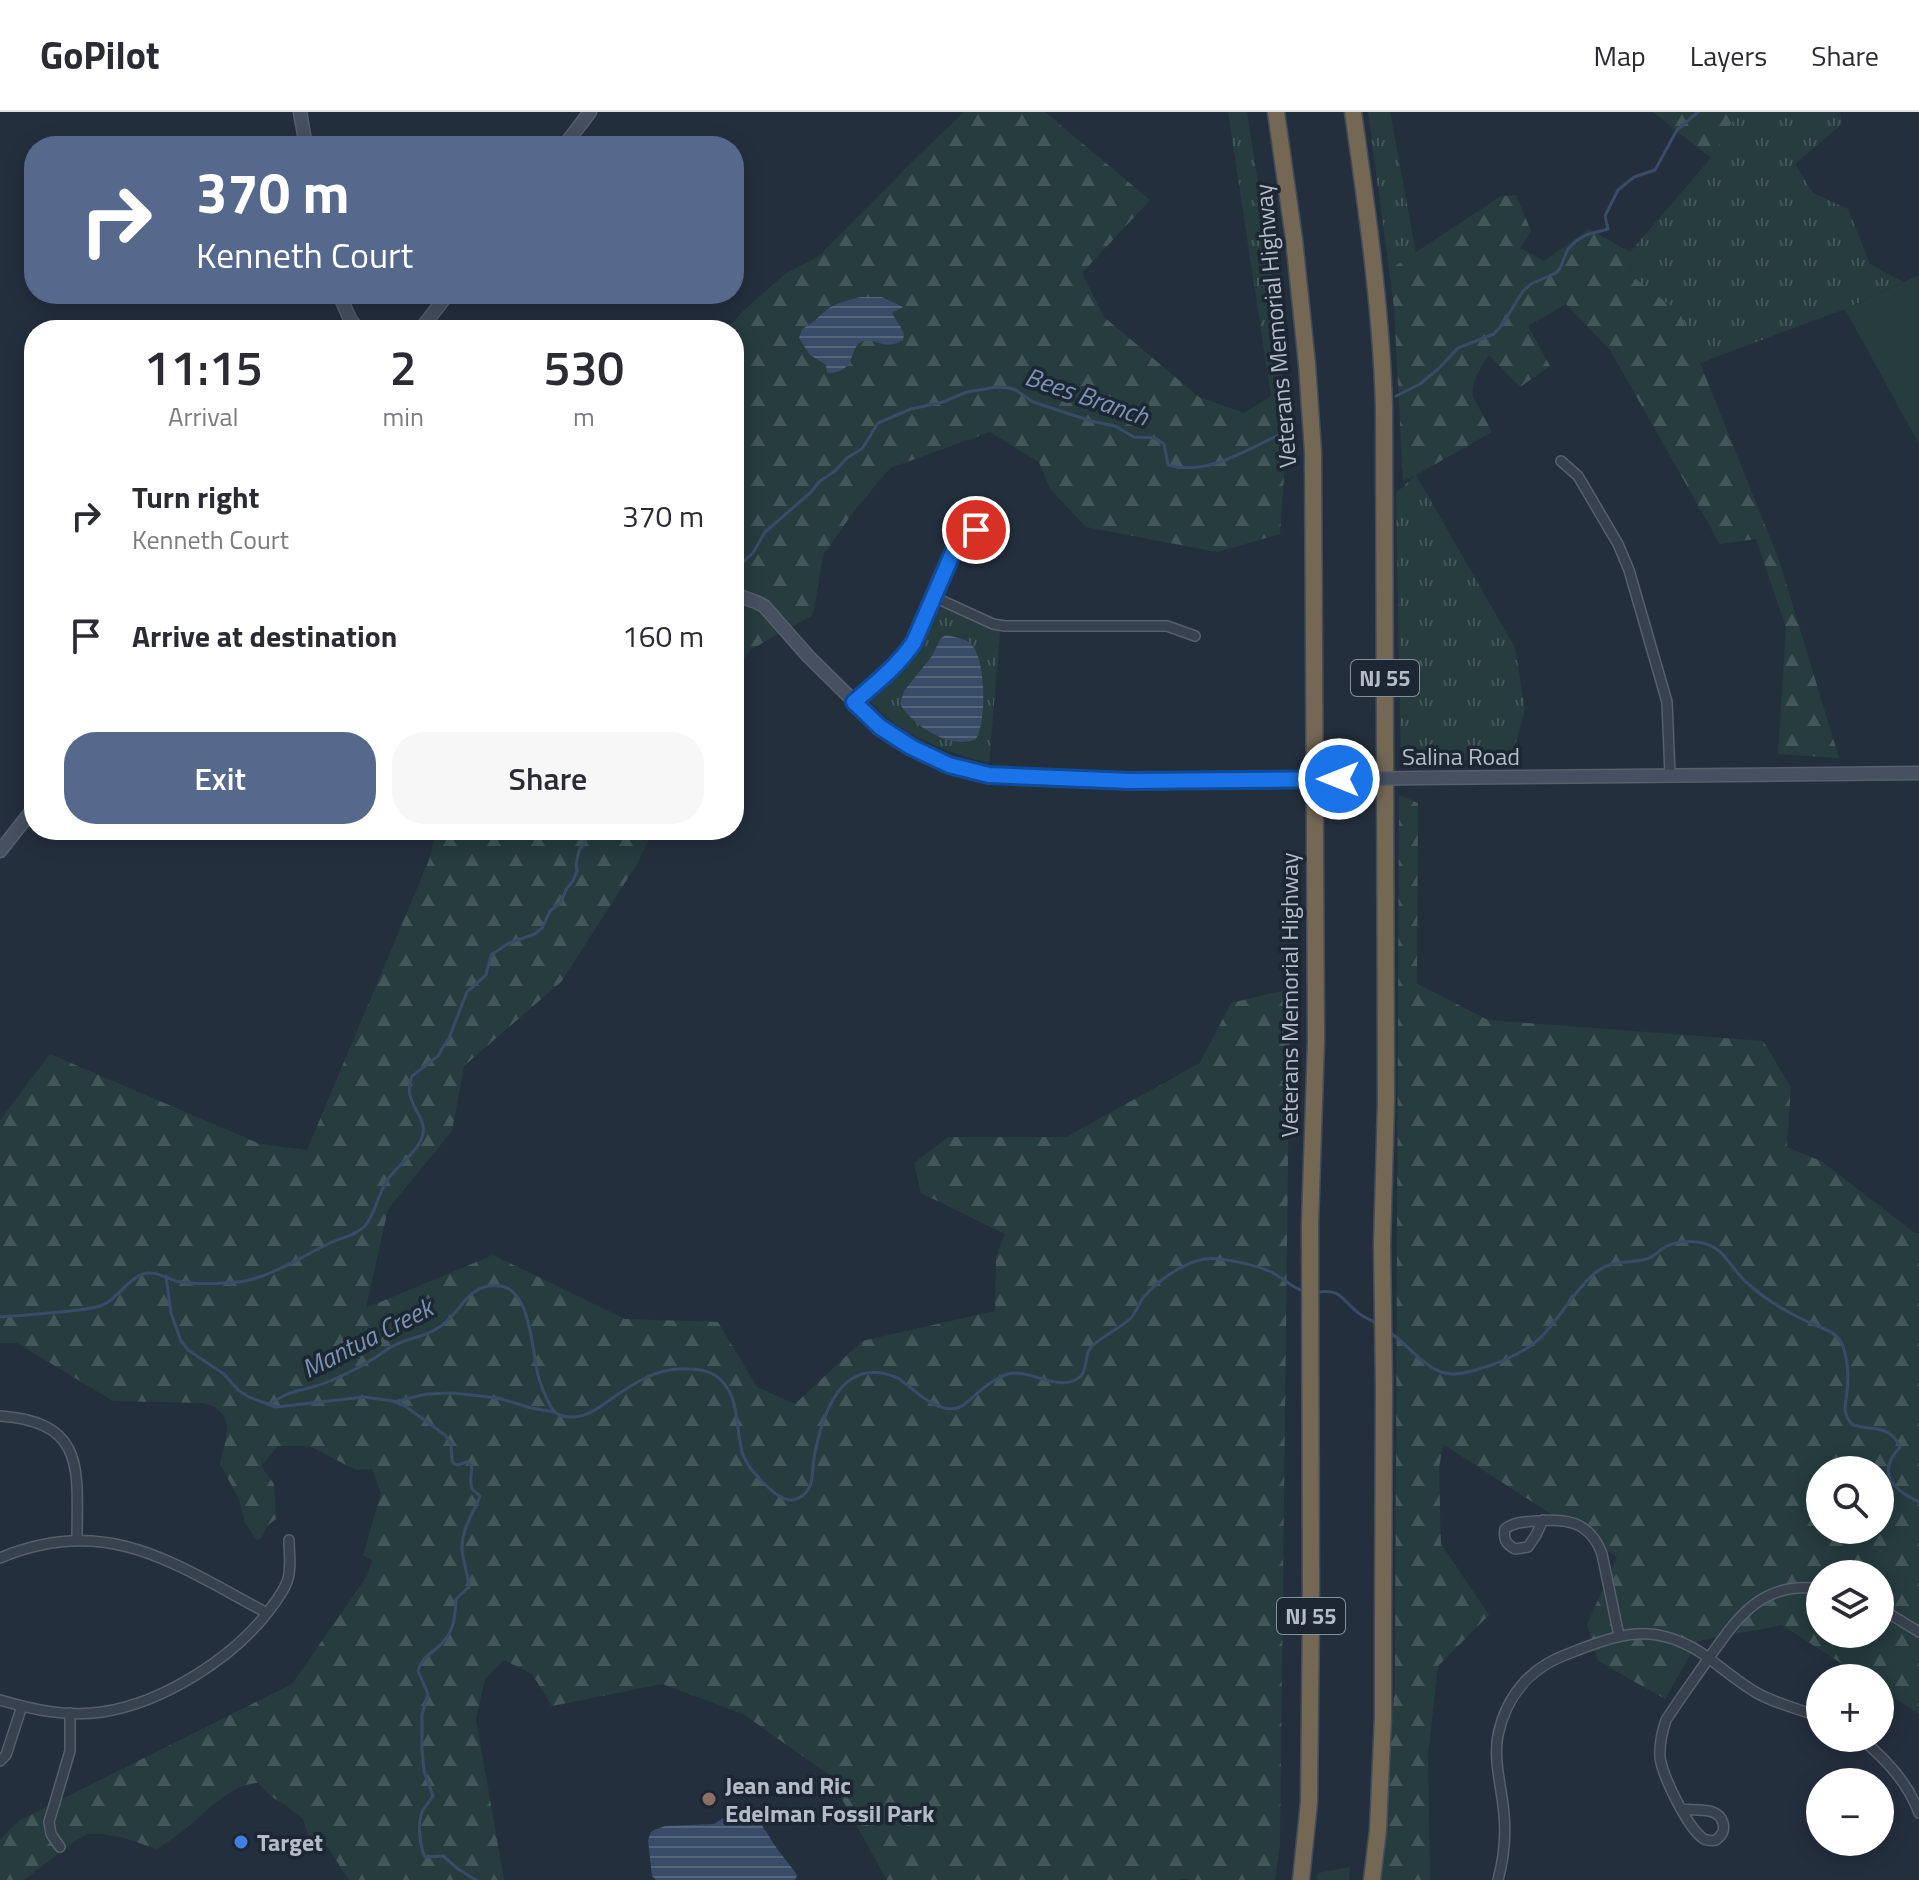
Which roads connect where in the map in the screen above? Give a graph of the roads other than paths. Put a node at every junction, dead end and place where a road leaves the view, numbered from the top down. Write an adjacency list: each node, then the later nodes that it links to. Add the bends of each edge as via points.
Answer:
1 (300, 112): 5 (street)
2 (590, 112): 6 (street)
3 (1276, 112): 39 (highway, Veterans Memorial Highway / NJ 55, via 1294,239 1313,452 1316,1041 1310,1223 1309,1802)
4 (1353, 112): 40 (highway, NJ 55, via 1384,407 1383,1717)
5 (304, 136)
6 (572, 136)
7 (440, 304): 8 (street)
8 (428, 320)
9 (1561, 461): 16 (street, via 1578,476 1629,570 1667,702)
10 (976, 530): 12 (street, via 954,550)
11 (744, 597): 14 (street, Salina Road, via 764,606)
12 (934, 597): 13 (street, via 1005,626 1167,626); 14 (street, via 907,653)
13 (1195, 636)
14 (854, 702): 16 (street, Salina Road, bridge, via 880,727 918,751 989,775 1131,781)
15 (1919, 773): 16 (street, Salina Road)
16 (1670, 774)
17 (24, 821): 18 (street)
18 (0, 851)
19 (0, 1416): 21 (street, via 42,1424 67,1445 77,1476)
20 (1543, 1520): 28 (street, via 1578,1524 1594,1537)
21 (77, 1540): 23 (street); 25 (street, via 149,1552)
22 (289, 1540): 25 (street, via 287,1582)
23 (0, 1558)
24 (1806, 1587): 29 (street, via 1755,1603)
25 (267, 1613): 33 (street, via 239,1644 185,1681 107,1711)
26 (1894, 1617): 27 (street)
27 (1919, 1632)
28 (1619, 1636): 29 (street, via 1655,1633); 41 (street, via 1539,1668 1512,1697 1497,1738 1505,1834)
29 (1709, 1659): 32 (street, via 1758,1693); 36 (street, via 1666,1720 1661,1736 1663,1772)
30 (0, 1700): 31 (street)
31 (22, 1706): 33 (street); 35 (street)
32 (1806, 1712)
33 (70, 1713): 38 (street, via 70,1751 49,1822)
34 (1877, 1752): 37 (street, via 1904,1783)
35 (0, 1761)
36 (1682, 1809): 36 (street, via 1717,1813 1723,1823 1721,1836 1704,1839)
37 (1919, 1813)
38 (60, 1847)
39 (1301, 1880)
40 (1372, 1880)
41 (1498, 1880)

